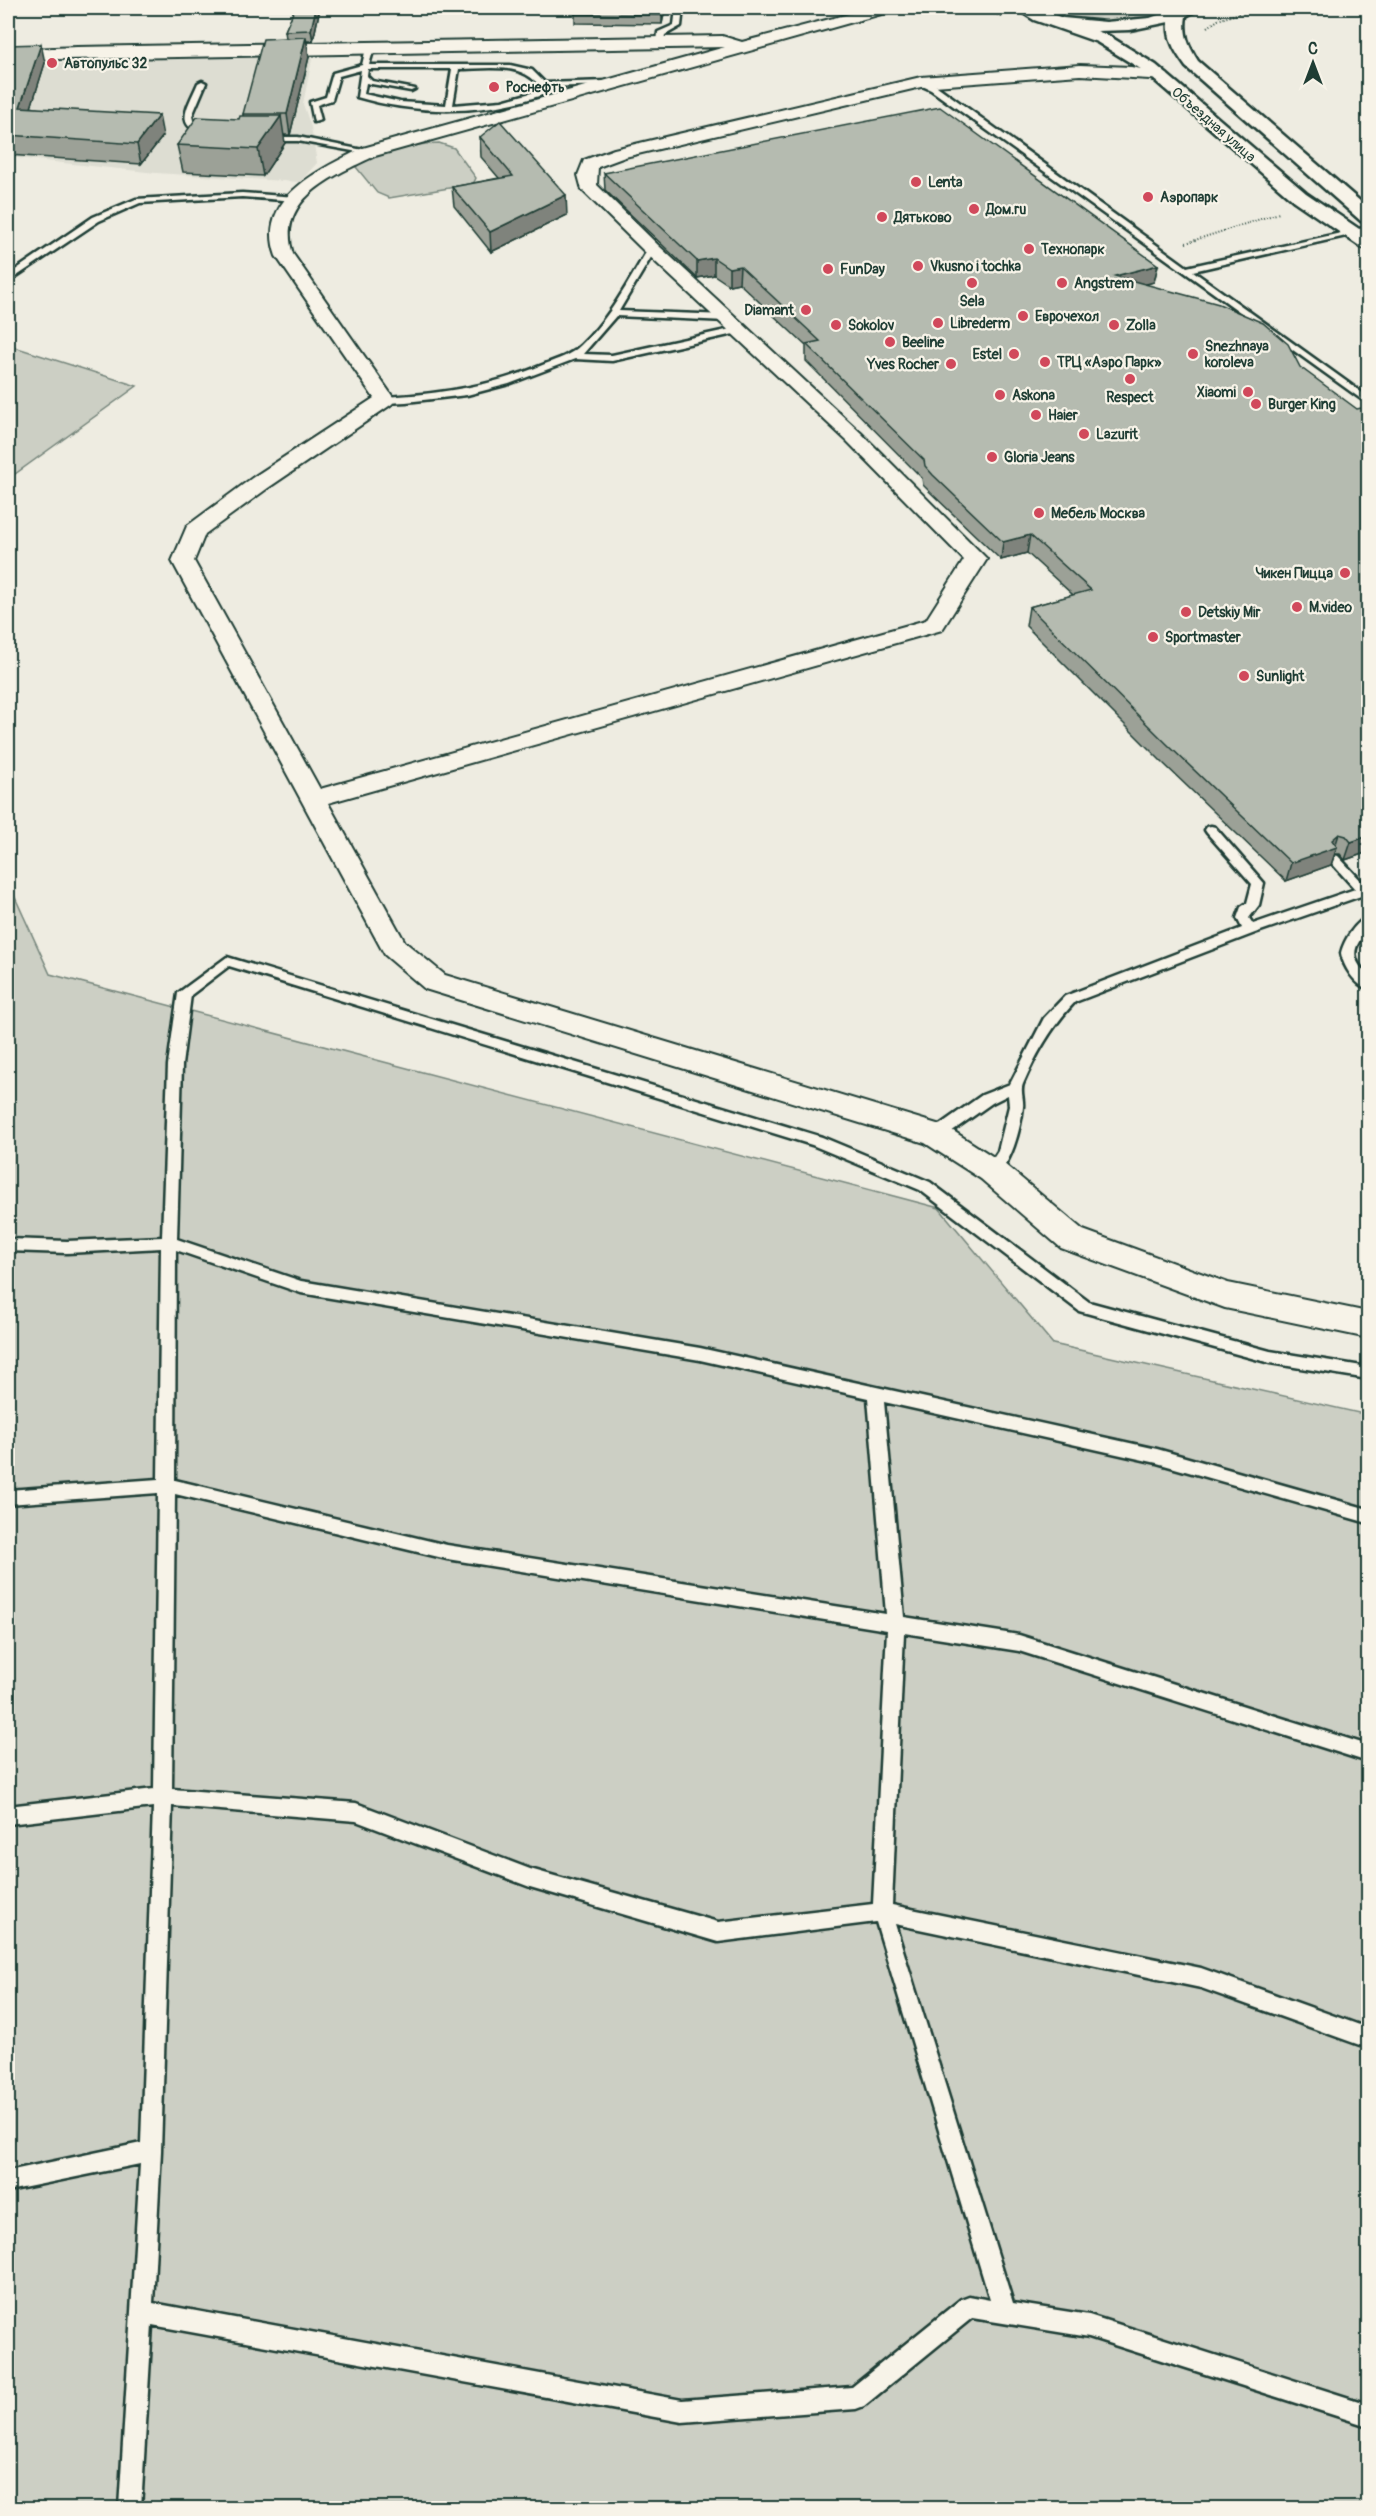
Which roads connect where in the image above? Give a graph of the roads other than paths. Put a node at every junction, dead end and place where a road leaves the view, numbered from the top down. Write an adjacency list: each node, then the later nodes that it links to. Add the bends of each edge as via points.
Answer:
1 (679, 8): 7 (lane, via 677,26 661,34)
2 (887, 8): 8 (street)
3 (1021, 9): 5 (main road)
4 (1183, 11): 5 (main road, via 1150,23 1106,26); 27 (main road, Объездная улица, via 1176,30 1180,46 1192,64)
5 (1052, 19): 6 (main road, Объездная улица)
6 (1103, 39): 13 (street, via 1105,55 1098,63); 15 (main road, Объездная улица)
7 (660, 42): 8 (street, via 722,41); 9 (street)
8 (742, 47): 18 (street)
9 (370, 48): 10 (street); 11 (lane)
10 (8, 56)
11 (364, 67): 12 (lane); 14 (lane); 22 (lane, via 336,75 329,98 313,104)
12 (456, 67): 19 (lane, via 525,68); 21 (lane, via 449,88)
13 (1080, 70): 15 (street); 16 (street)
14 (363, 76): 20 (lane, via 370,83); 21 (lane, via 360,95 373,100 413,107)
15 (1161, 77): 28 (main road, Объездная улица, via 1300,197)
16 (921, 82): 30 (street, via 620,153 590,164 588,186); 31 (lane)
17 (202, 83): 23 (lane, via 188,116 190,125)
18 (607, 84): 19 (lane); 25 (street)
19 (543, 85): 21 (lane, via 542,92 527,99)
20 (411, 89)
21 (449, 107)
22 (317, 120)
23 (215, 136)
24 (255, 139): 25 (lane, via 298,139)
25 (369, 152): 26 (street, via 338,167)
26 (296, 199): 32 (lane, via 242,195 139,201 96,219); 36 (street, via 282,222 280,238 285,256)
27 (1368, 217)
28 (1361, 231): 29 (main road, Объездная улица); 31 (lane)
29 (1368, 243)
30 (652, 249): 33 (lane); 34 (street)
31 (1188, 269): 37 (lane)
32 (8, 279)
33 (611, 313): 34 (lane); 35 (lane)
34 (734, 324): 35 (lane, via 612,358); 38 (street, via 975,559 934,625)
35 (574, 356): 36 (lane, via 476,392)
36 (385, 400): 38 (street, via 195,531 183,561)
37 (1368, 401)
38 (312, 799): 47 (street, via 395,948 435,982)
39 (1211, 830): 44 (lane, via 1258,883 1253,905 1242,918)
40 (1334, 859): 42 (lane)
41 (1368, 889): 44 (lane)
42 (1368, 896)
43 (1368, 921): 45 (lane, via 1350,942 1347,954)
44 (1250, 930): 46 (lane, via 1070,999 1049,1021)
45 (1368, 984)
46 (1016, 1087): 47 (lane, via 987,1099); 48 (lane, via 1016,1106 1005,1152)
47 (936, 1135): 48 (street)
48 (992, 1172): 51 (street, via 1072,1239 1225,1295)
49 (169, 1242): 50 (lane, via 67,1247); 52 (lane, via 175,1065 185,993 226,961 817,1141 925,1186 1084,1307 1270,1358); 53 (lane, via 301,1287 700,1354); 54 (lane)
50 (8, 1245)
51 (1368, 1325)
52 (1368, 1373)
53 (875, 1393): 56 (lane, via 1157,1456); 57 (lane)
54 (166, 1485): 55 (lane); 57 (lane, via 447,1552); 59 (lane)
55 (8, 1497)
56 (1368, 1516)
57 (896, 1624): 58 (lane, via 1019,1644); 61 (lane)
58 (1368, 1753)
59 (163, 1797): 60 (lane); 61 (lane, via 356,1812 530,1878 718,1932); 63 (lane)
60 (8, 1815)
61 (882, 1912): 62 (lane, via 1201,1978); 66 (lane)
62 (1368, 2038)
63 (151, 2151): 64 (lane); 65 (lane)
64 (8, 2181)
65 (142, 2312): 66 (lane, via 682,2411 856,2398 969,2307); 68 (lane)
66 (1005, 2313): 67 (lane, via 1089,2326)
67 (1368, 2415)
68 (130, 2508)

